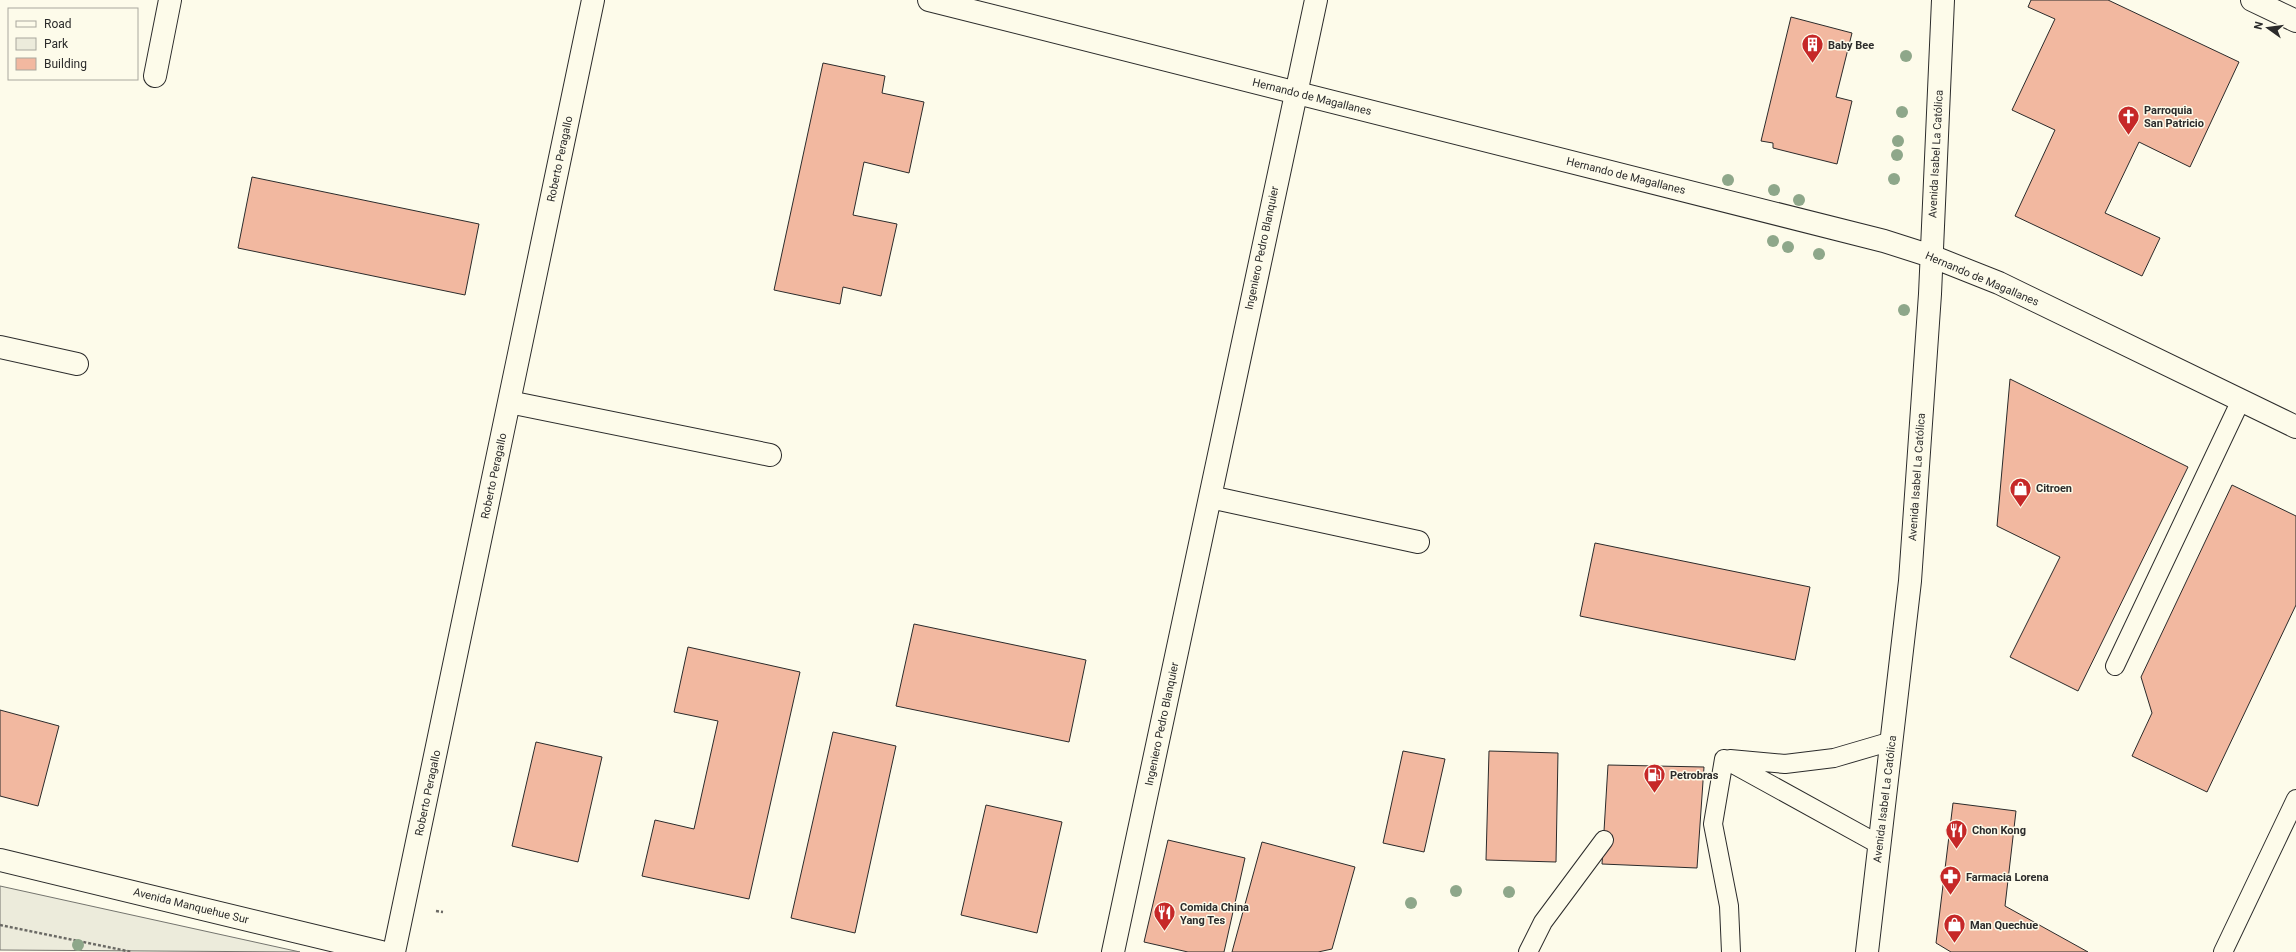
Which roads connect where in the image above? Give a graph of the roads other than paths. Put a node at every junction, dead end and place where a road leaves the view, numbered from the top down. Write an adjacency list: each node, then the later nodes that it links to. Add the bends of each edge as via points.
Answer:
1 (170, 0): 8 (main road)
2 (593, 0): 14 (main road, Roberto Peragallo)
3 (929, 0): 9 (main road, Hernando de Magallanes)
4 (1316, 0): 9 (main road, Ingeniero Pedro Blanquier)
5 (1943, 0): 10 (main road, Avenida Isabel La Católica)
6 (2252, 0): 7 (main road)
7 (2296, 22)
8 (155, 76)
9 (1295, 93): 10 (main road, Hernando de Magallanes, via 1876,239); 17 (main road, Ingeniero Pedro Blanquier)
10 (1931, 256): 13 (main road, Hernando de Magallanes, via 1999,283); 20 (main road, Avenida Isabel La Católica, via 1910,581)
11 (0, 347): 12 (main road)
12 (77, 364)
13 (2241, 400): 15 (main road, Hernando de Magallanes); 19 (lane)
14 (509, 402): 16 (main road); 27 (main road, Roberto Peragallo)
15 (2296, 427)
16 (770, 455)
17 (1210, 497): 18 (main road); 28 (main road, Ingeniero Pedro Blanquier)
18 (1418, 542)
19 (2115, 666)
20 (1892, 741): 21 (lane, via 1834,758 1785,764); 24 (main road, Avenida Isabel La Católica)
21 (1724, 759): 24 (lane); 30 (lane, via 1707,824 1729,906)
22 (2296, 799): 32 (lane)
23 (1604, 840): 29 (lane, via 1543,922)
24 (1880, 845): 31 (main road, Avenida Isabel La Católica)
25 (0, 860): 26 (main road, Avenida Manquehue Sur)
26 (382, 952)
27 (394, 952)
28 (1113, 952)
29 (1528, 952)
30 (1731, 952)
31 (1867, 952)
32 (2224, 952)

